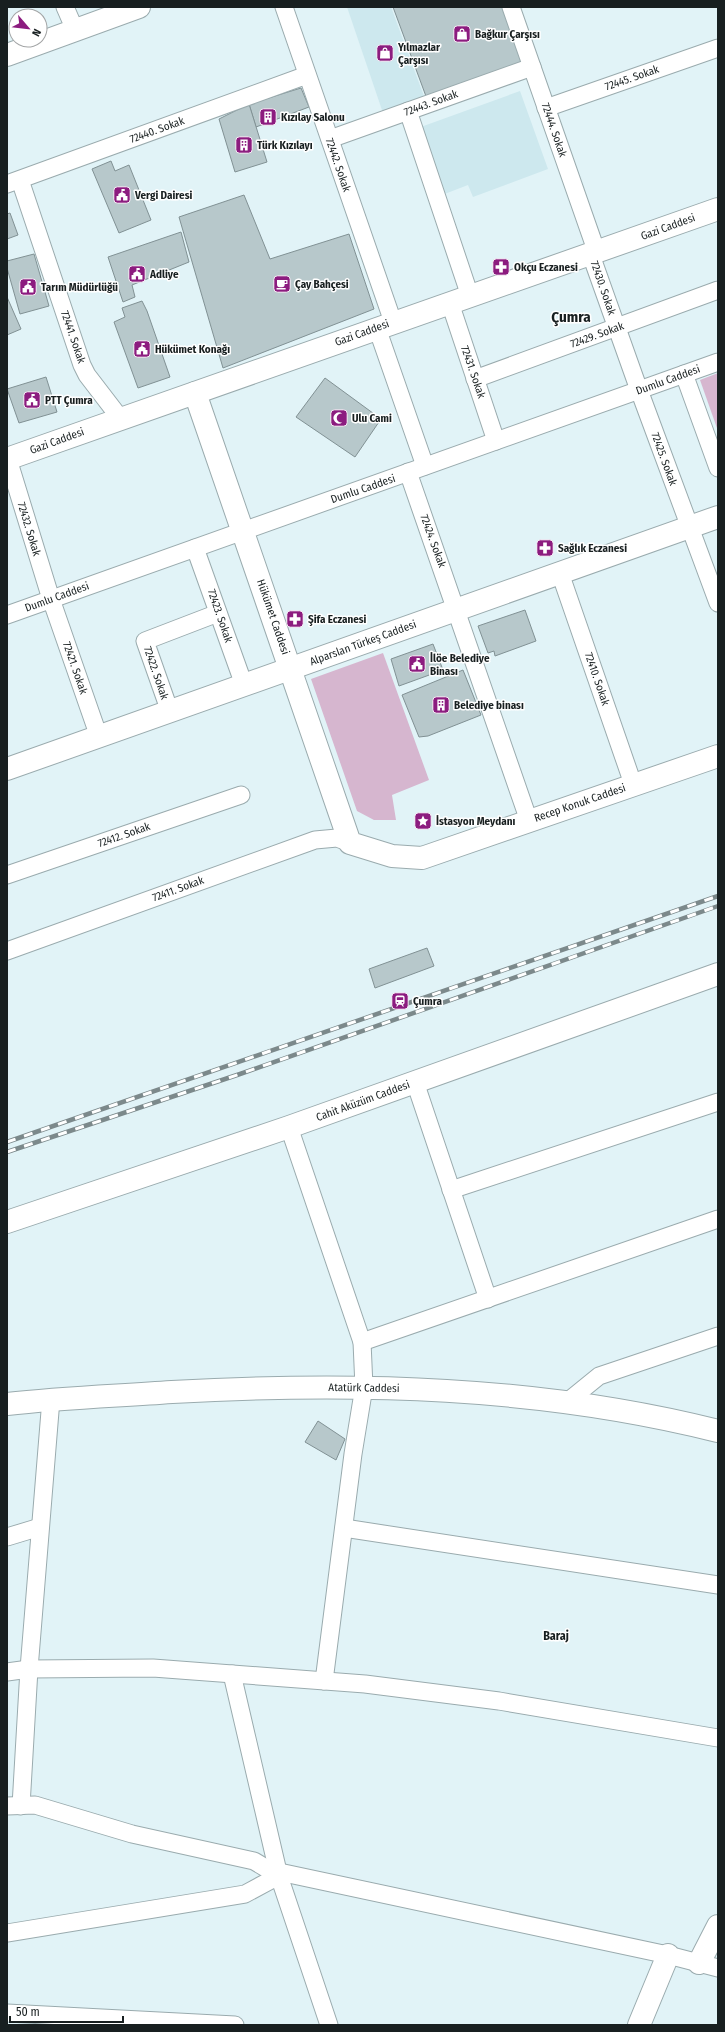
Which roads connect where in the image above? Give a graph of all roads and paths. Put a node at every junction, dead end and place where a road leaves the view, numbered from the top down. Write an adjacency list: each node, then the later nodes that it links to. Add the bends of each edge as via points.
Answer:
1 (65, 7): 5 (street)
2 (139, 7): 5 (street)
3 (284, 7): 9 (street, 72442. Sokak)
4 (510, 7): 8 (street, 72444. Sokak)
5 (75, 30): 7 (street)
6 (718, 48): 10 (street, 72445. Sokak)
7 (7, 55)
8 (532, 66): 10 (street, 72444. Sokak); 11 (street, 72443. Sokak)
9 (307, 75): 12 (street, 72442. Sokak); 13 (street, 72440. Sokak)
10 (546, 108): 15 (street, 72444. Sokak)
11 (408, 111): 12 (street, 72443. Sokak); 17 (street, 72431. Sokak)
12 (330, 139): 18 (street, 72442. Sokak)
13 (13, 182): 25 (street, 72441. Sokak, via 82,365)
14 (718, 209): 15 (street, Gazi Caddesi)
15 (594, 254): 17 (street, Gazi Caddesi); 19 (street, 72430. Sokak)
16 (718, 290): 19 (street, 72429. Sokak)
17 (460, 300): 18 (street, Gazi Caddesi); 22 (street, 72431. Sokak)
18 (385, 325): 24 (street, Gazi Caddesi); 28 (street, 72442. Sokak)
19 (617, 328): 22 (street, 72429. Sokak); 23 (street, 72430. Sokak)
20 (718, 362): 21 (street, Dumlu Caddesi)
21 (684, 374): 23 (street, Dumlu Caddesi); 29 (street)
22 (475, 379): 26 (street, 72431. Sokak)
23 (639, 390): 26 (street, Dumlu Caddesi); 32 (street, 72425. Sokak)
24 (195, 392): 25 (street, Gazi Caddesi); 33 (street, Hükümet Caddesi)
25 (120, 418): 27 (street, Gazi Caddesi)
26 (496, 441): 28 (street, Dumlu Caddesi)
27 (7, 458): 36 (street, 72432. Sokak)
28 (425, 466): 30 (street, Dumlu Caddesi)
29 (718, 468)
30 (408, 472): 33 (street, Dumlu Caddesi); 38 (street, 72424. Sokak)
31 (718, 517): 32 (street, Alparslan Türkeş Caddesi)
32 (689, 527): 35 (street, Alparslan Türkeş Caddesi); 37 (street, 72425. Sokak)
33 (242, 531): 34 (street, Dumlu Caddesi); 41 (street, Hükümet Caddesi)
34 (195, 548): 36 (street, Dumlu Caddesi); 39 (street, 72423. Sokak)
35 (560, 573): 38 (street, Alparslan Türkeş Caddesi); 47 (street, 72410. Sokak)
36 (51, 599): 40 (street, Dumlu Caddesi); 44 (street, 72421. Sokak)
37 (718, 603)
38 (457, 609): 41 (street, Alparslan Türkeş Caddesi); 49 (street, 72424. Sokak)
39 (218, 613): 42 (street, 72423. Sokak); 43 (street, 72422. Sokak, via 145,641)
40 (7, 615)
41 (291, 669): 42 (street, Alparslan Türkeş Caddesi); 50 (street, Hükümet Caddesi)
42 (244, 686): 43 (street, Alparslan Türkeş Caddesi)
43 (170, 712): 44 (street, Alparslan Türkeş Caddesi)
44 (99, 737): 46 (street, Alparslan Türkeş Caddesi)
45 (718, 756): 47 (street, Recep Konuk Caddesi)
46 (7, 769)
47 (633, 784): 49 (street, Recep Konuk Caddesi)
48 (241, 795): 51 (street, 72412. Sokak)
49 (529, 821): 50 (street, Recep Konuk Caddesi, via 422,858 392,856)
50 (350, 843): 52 (street, 72411. Sokak, via 337,838 315,840)
51 (7, 875)
52 (7, 951)
53 (718, 974): 54 (street, Cahit Aküzüm Caddesi)
54 (415, 1082): 56 (street, Cahit Aküzüm Caddesi); 57 (street)
55 (718, 1102): 57 (street)
56 (289, 1127): 59 (street, Cahit Aküzüm Caddesi); 62 (street)
57 (451, 1190): 60 (street)
58 (718, 1220): 60 (street)
59 (7, 1222)
60 (488, 1299): 62 (street)
61 (718, 1336): 65 (street, via 599,1376)
62 (362, 1342): 63 (street)
63 (364, 1387): 64 (street, Atatürk Caddesi, via 218,1390); 65 (street, Atatürk Caddesi, via 460,1391); 69 (street)
64 (51, 1399): 66 (street, Atatürk Caddesi); 68 (street)
65 (567, 1402): 67 (street, Atatürk Caddesi)
66 (7, 1404)
67 (718, 1430)
68 (40, 1527): 70 (street); 72 (street)
69 (344, 1528): 71 (street); 75 (street)
70 (7, 1537)
71 (718, 1584)
72 (29, 1669): 73 (street); 74 (street, via 153,1668); 77 (street)
73 (7, 1672)
74 (232, 1674): 75 (street); 78 (street)
75 (324, 1681): 76 (street, via 499,1701)
76 (718, 1738)
77 (14, 1806): 78 (street, via 35,1805 132,1834 254,1861)
78 (279, 1876): 80 (street, via 245,1894); 81 (street, via 284,1873); 85 (street)
79 (718, 1926): 82 (street)
80 (7, 1933)
81 (668, 1955): 82 (street); 86 (street)
82 (708, 1966)
83 (7, 2013): 84 (street)
84 (235, 2025)
85 (329, 2025)
86 (639, 2025)

